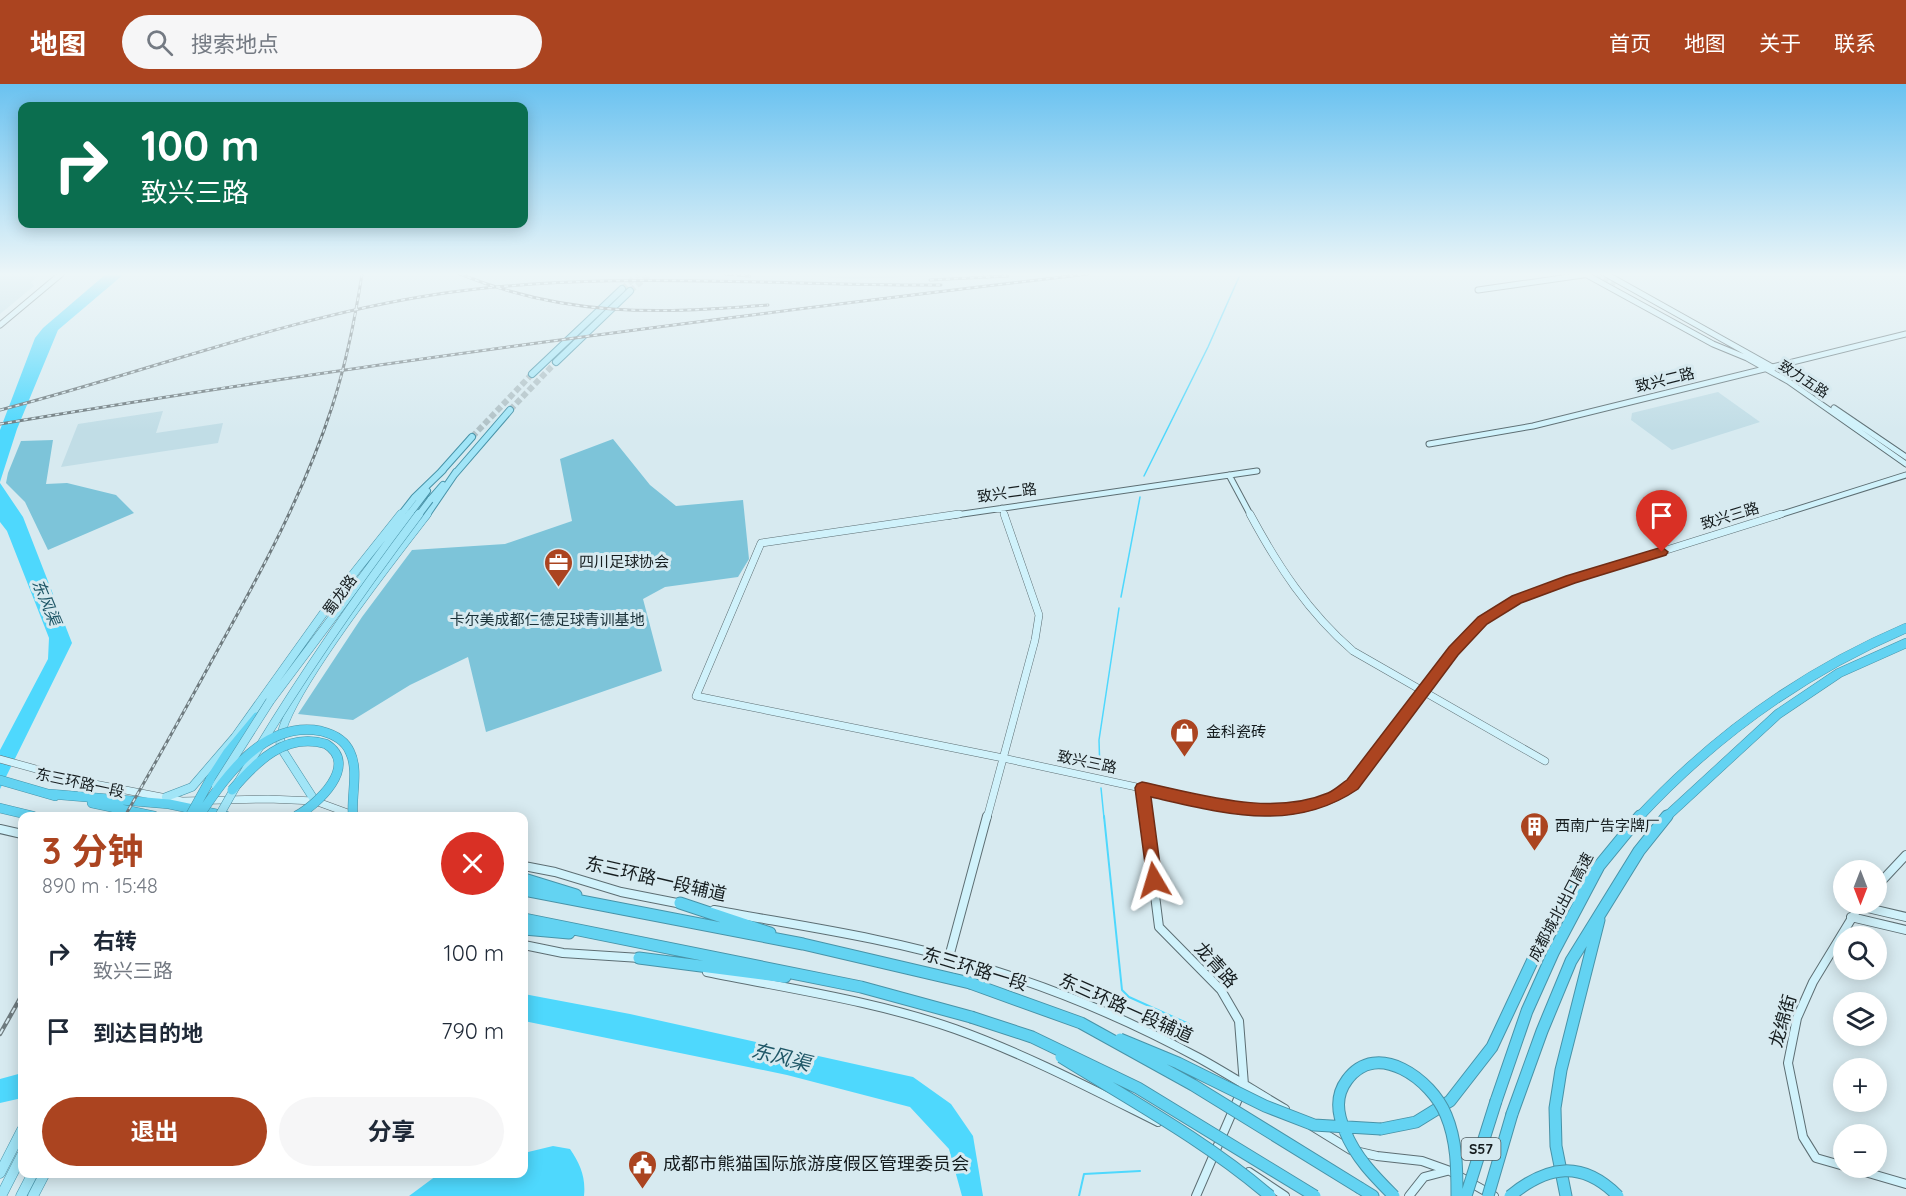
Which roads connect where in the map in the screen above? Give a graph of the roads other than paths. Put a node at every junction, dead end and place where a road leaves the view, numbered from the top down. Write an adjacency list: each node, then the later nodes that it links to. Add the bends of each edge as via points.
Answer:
1 (583, 326): 9 (main road)
2 (594, 326): 7 (main road)
3 (1682, 326): 6 (street, 致力五路, via 1713,344)
4 (1690, 326): 6 (street, 致力五路)
5 (1906, 334): 8 (street, 致兴二路)
6 (1748, 356): 8 (street, 致力五路)
7 (556, 362)
8 (1769, 368): 12 (street, 致兴二路, via 1533,426); 13 (street, 致力五路); 14 (street, 致力五路)
9 (532, 374)
10 (510, 410): 17 (main road, 蜀龙路)
11 (472, 437): 15 (main road, 蜀龙路)
12 (1429, 444)
13 (1906, 457)
14 (1906, 464)
15 (442, 470): 20 (main road, 蜀龙路); 34 (main road, via 414,498 343,588 235,737 192,787)
16 (1257, 471): 19 (street, 致兴二路)
17 (456, 472): 20 (main road, 蜀龙路); 35 (main road, via 317,666 280,729 279,742)
18 (1906, 474): 24 (street, 致兴三路, via 1516,600 1482,620)
19 (1229, 475): 21 (street, 致兴二路); 24 (street, via 1286,579 1310,613 1353,651)
20 (426, 499): 26 (main road, 蜀龙路); 32 (main road, 蜀龙路, bridge, via 313,659)
21 (1002, 508): 25 (street, 致兴二路, via 761,543); 27 (street, via 1039,615)
22 (1906, 628): 50 (highway, 成都城北出口高速 / S57, via 1768,701 1649,805)
23 (1906, 643): 56 (highway, S57, via 1839,673 1778,714 1665,818)
24 (1423, 692): 29 (street); 31 (street, 致兴三路, via 1353,784 1332,798 1285,810 1260,811)
25 (696, 696): 27 (street, 致兴三路)
26 (270, 701): 38 (highway, bridge, via 228,752); 39 (main road, 蜀龙路, bridge)
27 (1003, 758): 31 (street, 致兴三路); 68 (street)
28 (0, 759): 34 (street, via 79,781)
29 (1545, 761)
30 (0, 780): 33 (highway, 东三环路一段)
31 (1142, 788): 73 (street, 龙青路, via 1159,927 1221,990 1239,1021)
32 (232, 790): 42 (main road, 蜀龙路, bridge); 43 (highway, bridge, via 252,766 280,746 296,741 324,743 333,748 338,766 334,779 315,806)
33 (50, 794): 37 (highway, 东三环路一段); 41 (highway, via 169,804)
34 (166, 797): 35 (street, via 182,801)
35 (315, 801): 44 (street)
36 (3, 809): 46 (highway)
37 (135, 812)
38 (192, 812)
39 (201, 812)
40 (201, 812): 45 (highway, bridge, via 247,755 286,734 305,730 335,736 346,745 352,756)
41 (207, 812)
42 (221, 812)
43 (304, 812)
44 (344, 812)
45 (355, 812)
46 (18, 813)
47 (0, 829): 48 (street)
48 (18, 833)
49 (1906, 855): 52 (street)
50 (1602, 862): 71 (highway, bridge, via 1576,889 1545,934 1492,1047 1450,1101 1416,1122 1381,1129 1314,1125 1265,1106 1178,1062); 96 (highway, 成都城北出口高速 / S57, bridge, via 1531,999)
51 (528, 867): 55 (street, 东三环路一段辅道)
52 (1887, 875)
53 (528, 880): 57 (highway)
54 (528, 891): 57 (highway, 东三环路一段)
55 (680, 903): 66 (highway); 68 (street, 东三环路一段辅道)
56 (1602, 908): 84 (highway, S57, bridge, via 1572,961 1542,1031); 99 (highway, via 1560,1070 1555,1108 1556,1146)
57 (627, 910): 66 (highway, 东三环路一段)
58 (1887, 912): 61 (street)
59 (1853, 914): 60 (street, 龙绵街)
60 (1851, 917): 64 (street); 77 (street, 龙绵街, via 1797,1018 1788,1063 1803,1137 1816,1158)
61 (1906, 917)
62 (528, 920): 65 (highway)
63 (528, 929): 65 (highway)
64 (1906, 930)
65 (619, 938): 70 (highway)
66 (803, 944): 71 (highway, 东三环路一段, bridge, via 970,982)
67 (528, 946): 69 (street, via 563,953)
68 (949, 957): 73 (street, 东三环路一段辅道, via 1077,1001 1146,1031)
69 (639, 958): 70 (highway); 75 (street, via 894,1012 952,1029 1003,1047)
70 (861, 987): 72 (highway, bridge)
71 (1081, 1023): 92 (highway, 东三环路一段, bridge, via 1193,1085)
72 (1032, 1037): 89 (highway, bridge, via 1197,1141 1250,1177); 91 (highway, bridge, via 1138,1088)
73 (1244, 1085): 75 (street, 龙青路); 78 (street, 东三环路一段辅道, via 1351,1150 1422,1161)
74 (18, 1138): 79 (main road)
75 (1216, 1151): 88 (street, 龙青路); 90 (street)
76 (18, 1163): 85 (main road)
77 (1833, 1163)
78 (1450, 1171): 84 (street, 东三环路一段辅道); 94 (street, via 1417,1180)
79 (0, 1173)
80 (30, 1178): 86 (main road)
81 (42, 1178): 87 (main road)
82 (1886, 1178): 83 (street)
83 (1906, 1184)
84 (1485, 1192): 97 (street, 东三环路一段辅道)
85 (1, 1196)
86 (21, 1196)
87 (33, 1196)
88 (1196, 1196)
89 (1270, 1196)
90 (1285, 1196)
91 (1315, 1196)
92 (1373, 1196)
93 (1394, 1196): 95 (highway, bridge, via 1352,1147 1338,1103 1349,1075 1376,1062 1412,1073 1441,1104 1454,1142)
94 (1409, 1196)
95 (1457, 1196)
96 (1466, 1196)
97 (1494, 1196)
98 (1510, 1196): 100 (highway, bridge, via 1550,1171 1593,1175)
99 (1566, 1196)
100 (1618, 1196)

